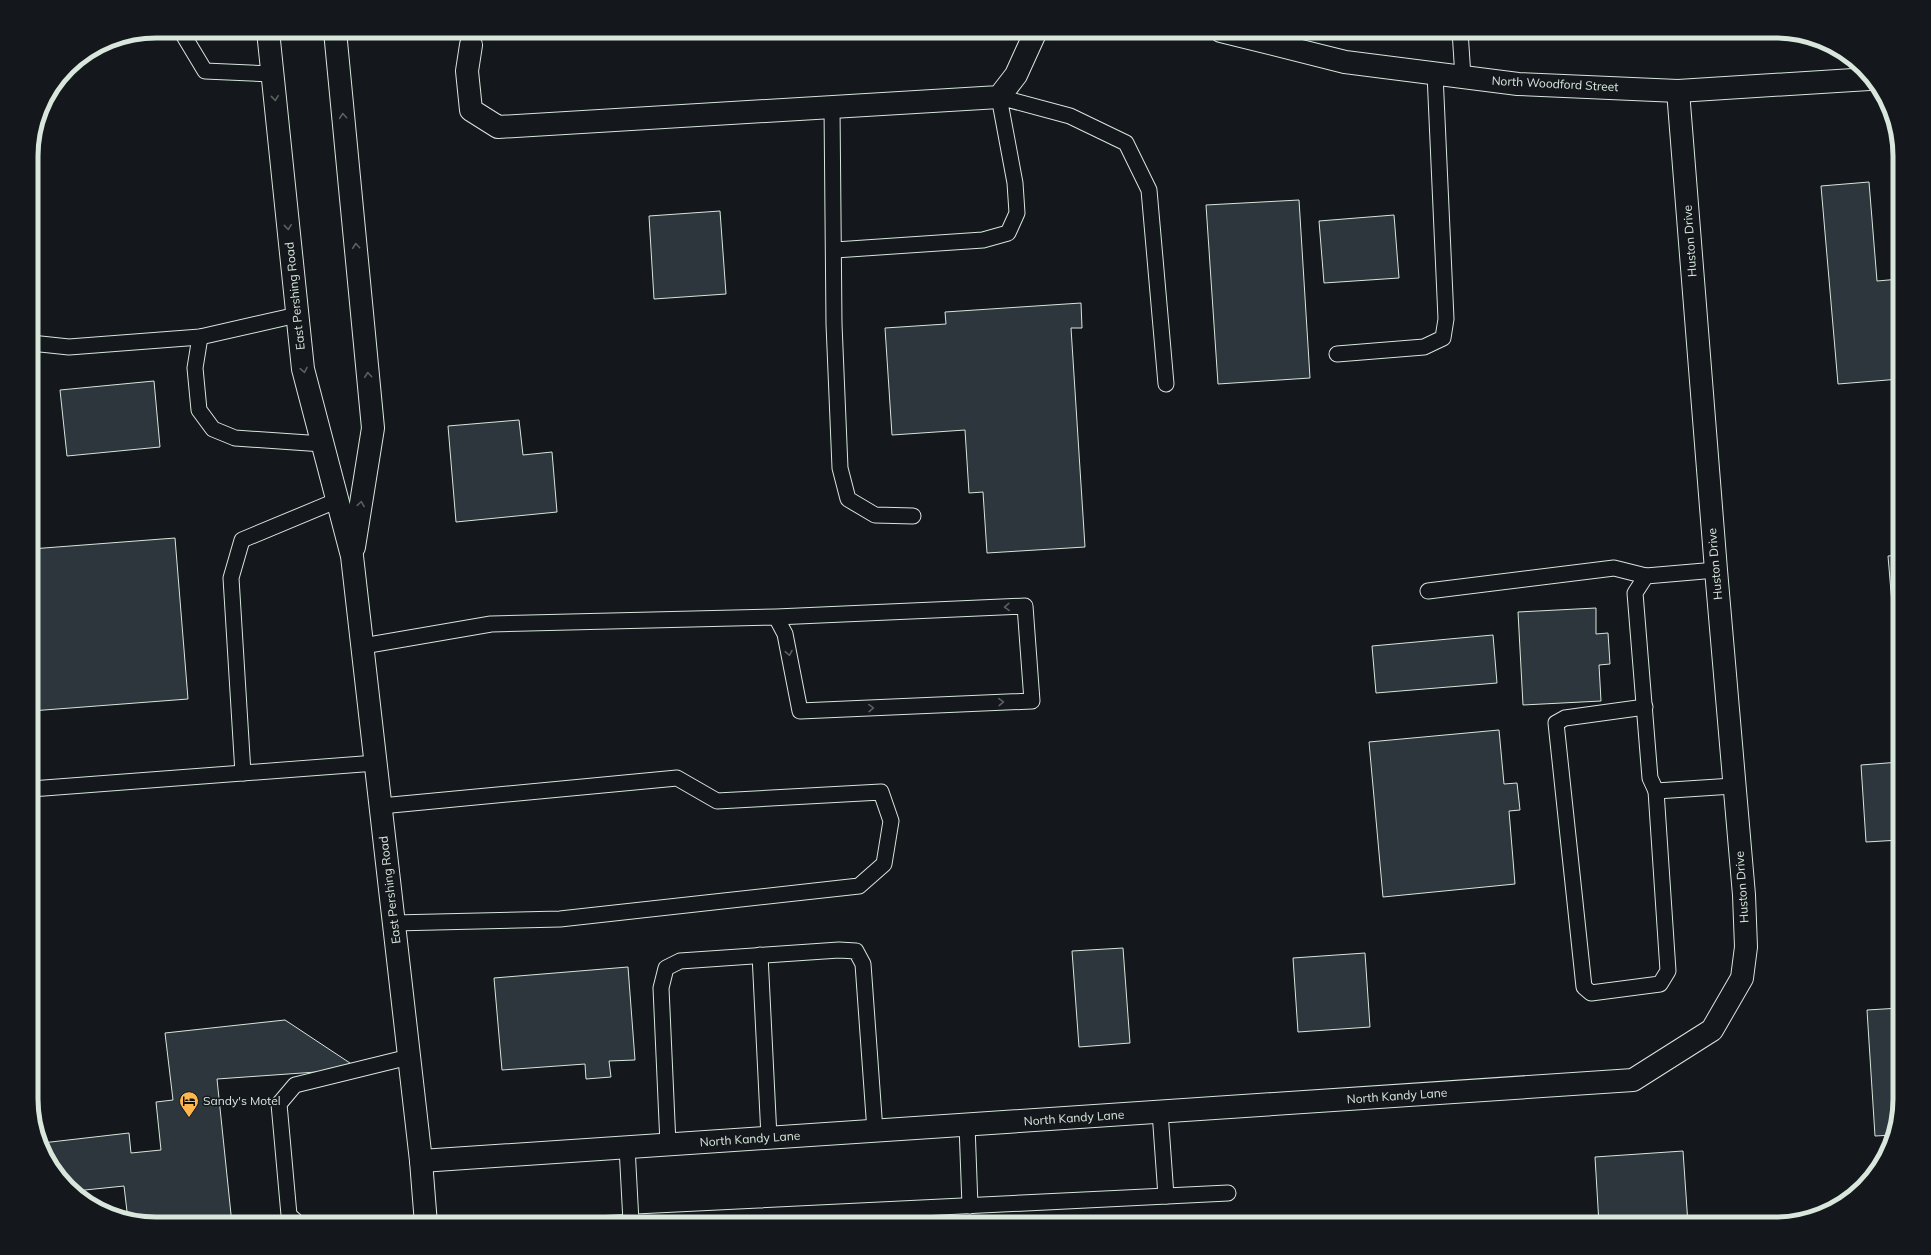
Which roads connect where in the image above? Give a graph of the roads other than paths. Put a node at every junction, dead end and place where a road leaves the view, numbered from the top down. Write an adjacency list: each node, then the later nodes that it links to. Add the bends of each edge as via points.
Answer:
1 (185, 38): 8 (lane, via 205,71)
2 (269, 38): 8 (street, East Pershing Road)
3 (336, 38): 24 (street, East Pershing Road, one-way to 3, via 373,428)
4 (1033, 38): 13 (street, via 1016,74)
5 (1267, 38): 9 (street, North Woodford Street, via 1345,62)
6 (1460, 38): 10 (lane)
7 (471, 45): 14 (street, via 467,71 471,110 498,127)
8 (272, 74): 16 (street, East Pershing Road, one-way to 16)
9 (1435, 74): 10 (street, North Woodford Street); 19 (lane, via 1446,319 1443,338 1424,347)
10 (1463, 77): 12 (street, North Woodford Street, via 1518,84)
11 (1864, 79): 12 (street, North Woodford Street)
12 (1678, 91): 25 (street, Huston Drive)
13 (999, 97): 14 (street); 15 (lane, via 1016,190 1017,213 1008,233 983,240); 20 (lane, via 1070,116 1126,143 1149,190)
14 (832, 107): 15 (lane)
15 (835, 250): 23 (lane, via 834,324 840,468 848,498 875,515)
16 (297, 315): 17 (lane); 21 (street, East Pershing Road, one-way to 21, via 303,369)
17 (200, 337): 18 (lane, via 69,347); 21 (lane, via 195,368 199,410 213,429 235,438)
18 (38, 344)
19 (1337, 354)
20 (1166, 384)
21 (323, 444): 22 (street, East Pershing Road)
22 (338, 500): 24 (street, East Pershing Road); 32 (lane, via 242,540 231,578)
23 (913, 516)
24 (352, 556): 29 (street, East Pershing Road)
25 (1716, 570): 26 (lane); 33 (street, Huston Drive)
26 (1646, 576): 27 (lane, via 1614,568); 30 (lane, via 1635,593)
27 (1428, 591)
28 (776, 617): 28 (lane, one-way to 28, via 785,634 800,711 1032,701 1025,606); 29 (lane, via 491,624)
29 (363, 646): 31 (street, East Pershing Road)
30 (1645, 707): 35 (lane, via 1650,778); 35 (lane, via 1566,718 1556,723 1584,987 1591,993 1660,984 1668,971)
31 (376, 763): 32 (lane); 36 (street, East Pershing Road)
32 (243, 773): 34 (lane)
33 (1733, 786): 35 (lane); 39 (street, Huston Drive, via 1744,895 1746,947 1742,978)
34 (38, 788)
35 (1656, 792)
36 (381, 806): 37 (street, East Pershing Road); 37 (lane, via 678,778 717,801 881,792 891,821 884,864 859,886 560,919)
37 (394, 923): 40 (street, East Pershing Road)
38 (760, 955): 43 (lane, via 856,951 863,964); 44 (lane); 45 (lane, via 680,961 666,968 661,988)
39 (1712, 1030): 41 (street, North Kandy Lane, via 1633,1080)
40 (410, 1057): 47 (street, East Pershing Road); 51 (lane, via 295,1085 279,1104)
41 (1160, 1112): 42 (street, North Kandy Lane); 49 (lane)
42 (967, 1125): 43 (street, North Kandy Lane); 50 (lane)
43 (875, 1130): 44 (street, North Kandy Lane)
44 (769, 1137): 45 (street, North Kandy Lane)
45 (668, 1144): 46 (street, North Kandy Lane)
46 (627, 1147): 47 (street, North Kandy Lane); 53 (lane)
47 (421, 1161): 52 (street, East Pershing Road)
48 (1228, 1193): 49 (lane)
49 (1166, 1196): 50 (lane)
50 (970, 1206): 54 (lane)
51 (291, 1217)
52 (425, 1217)
53 (631, 1217)
54 (737, 1217)

